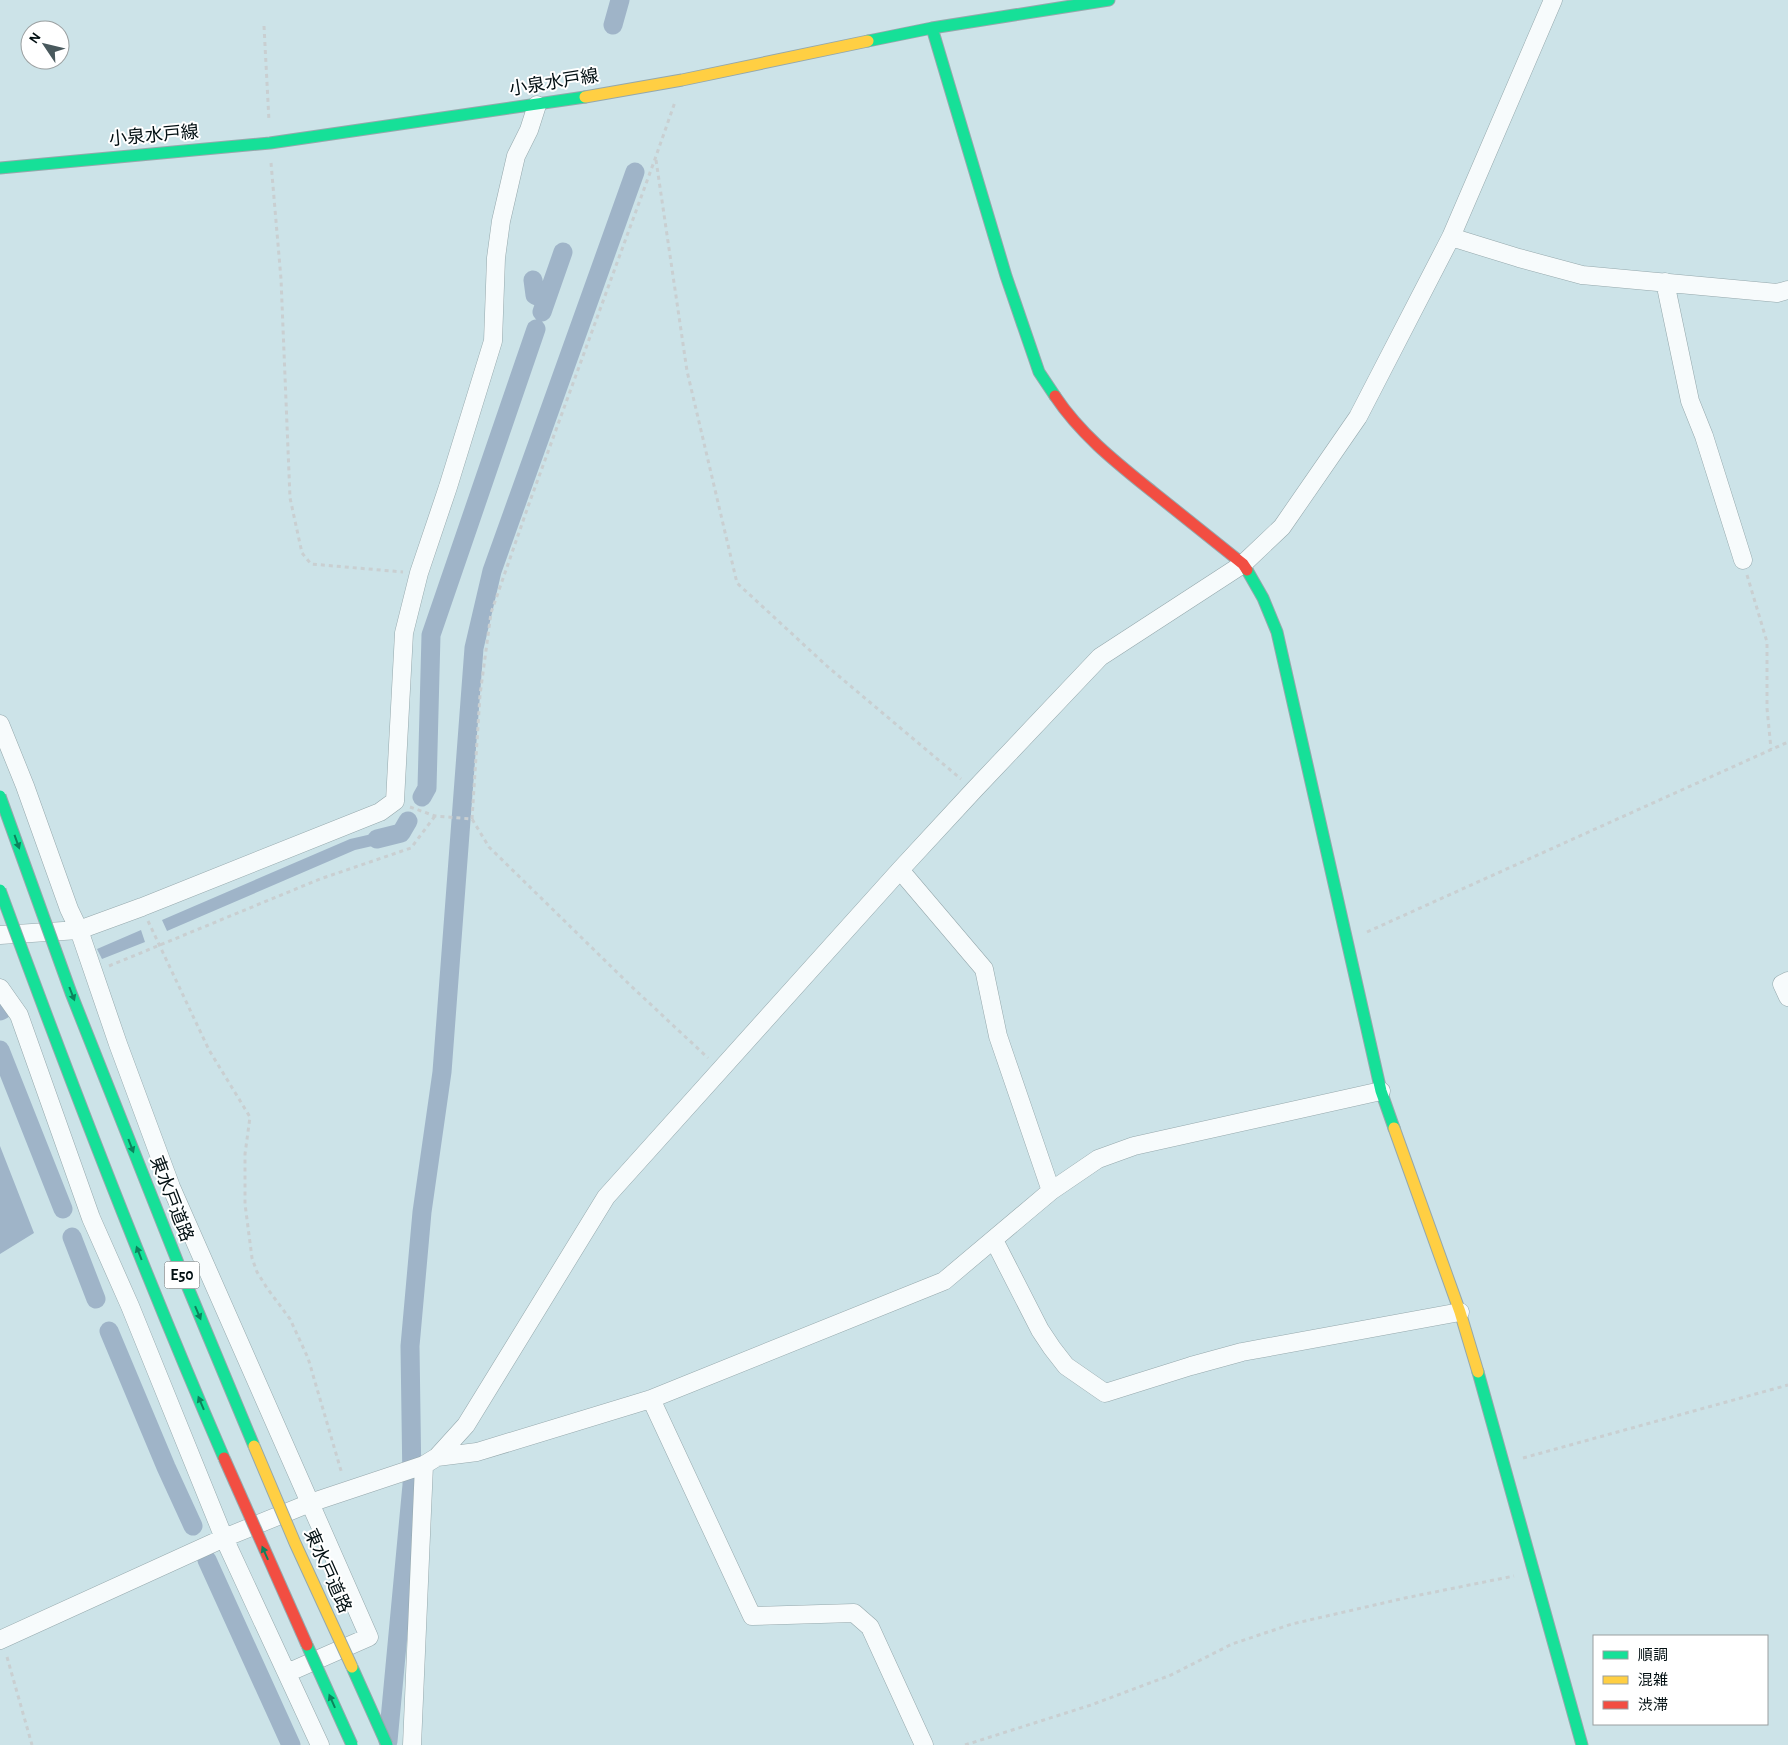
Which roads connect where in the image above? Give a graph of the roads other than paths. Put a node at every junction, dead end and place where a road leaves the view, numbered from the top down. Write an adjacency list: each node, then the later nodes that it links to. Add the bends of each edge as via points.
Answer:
1 (1110, 0): 3 (main road, 小泉水戸線)
2 (1553, 0): 6 (street)
3 (932, 28): 4 (main road, 小泉水戸線, via 682,80); 10 (main road, via 1006,276 1039,372 1066,413 1086,436)
4 (537, 105): 5 (main road, 小泉水戸線, via 270,142); 15 (street, via 516,156 501,222 496,258 493,341 419,573 404,633 395,802 380,812)
5 (0, 168)
6 (1451, 237): 7 (street, via 1582,275); 10 (street, via 1358,417 1282,527)
7 (1665, 282): 8 (street, via 1777,293); 9 (street, via 1690,401)
8 (1788, 290)
9 (1743, 560)
10 (1244, 564): 13 (street, via 1100,657); 20 (main road, via 1277,632)
11 (0, 724): 15 (street)
12 (0, 796): 32 (main road, 東水戸道路 / E50, one-way to 32, bridge, via 71,994 184,1278 287,1525)
13 (900, 870): 21 (street, via 984,969 998,1036); 25 (street, via 606,1197 466,1424)
14 (0, 890): 31 (main road, E50, one-way to 14, bridge, via 266,1555 154,1293)
15 (78, 930): 16 (street); 26 (street, via 171,1187)
16 (0, 935)
17 (1788, 982): 19 (street, via 1782,984)
18 (0, 988): 27 (street, via 19,1015 91,1218)
19 (1788, 997)
20 (1381, 1091): 21 (street, via 1134,1146 1098,1159); 23 (main road)
21 (1051, 1191): 22 (street)
22 (994, 1240): 23 (street, via 1052,1348 1066,1366 1105,1393 1242,1352); 24 (street, via 944,1281)
23 (1460, 1312): 35 (main road)
24 (651, 1398): 25 (street, via 477,1452); 34 (street, via 752,1616 854,1613 870,1627)
25 (427, 1463): 26 (street); 33 (street)
26 (310, 1503): 27 (street); 29 (street, via 369,1637)
27 (224, 1538): 28 (street); 29 (street)
28 (1, 1638)
29 (287, 1673): 30 (street)
30 (320, 1745)
31 (352, 1745)
32 (387, 1745)
33 (412, 1745)
34 (924, 1745)
35 (1582, 1745)

